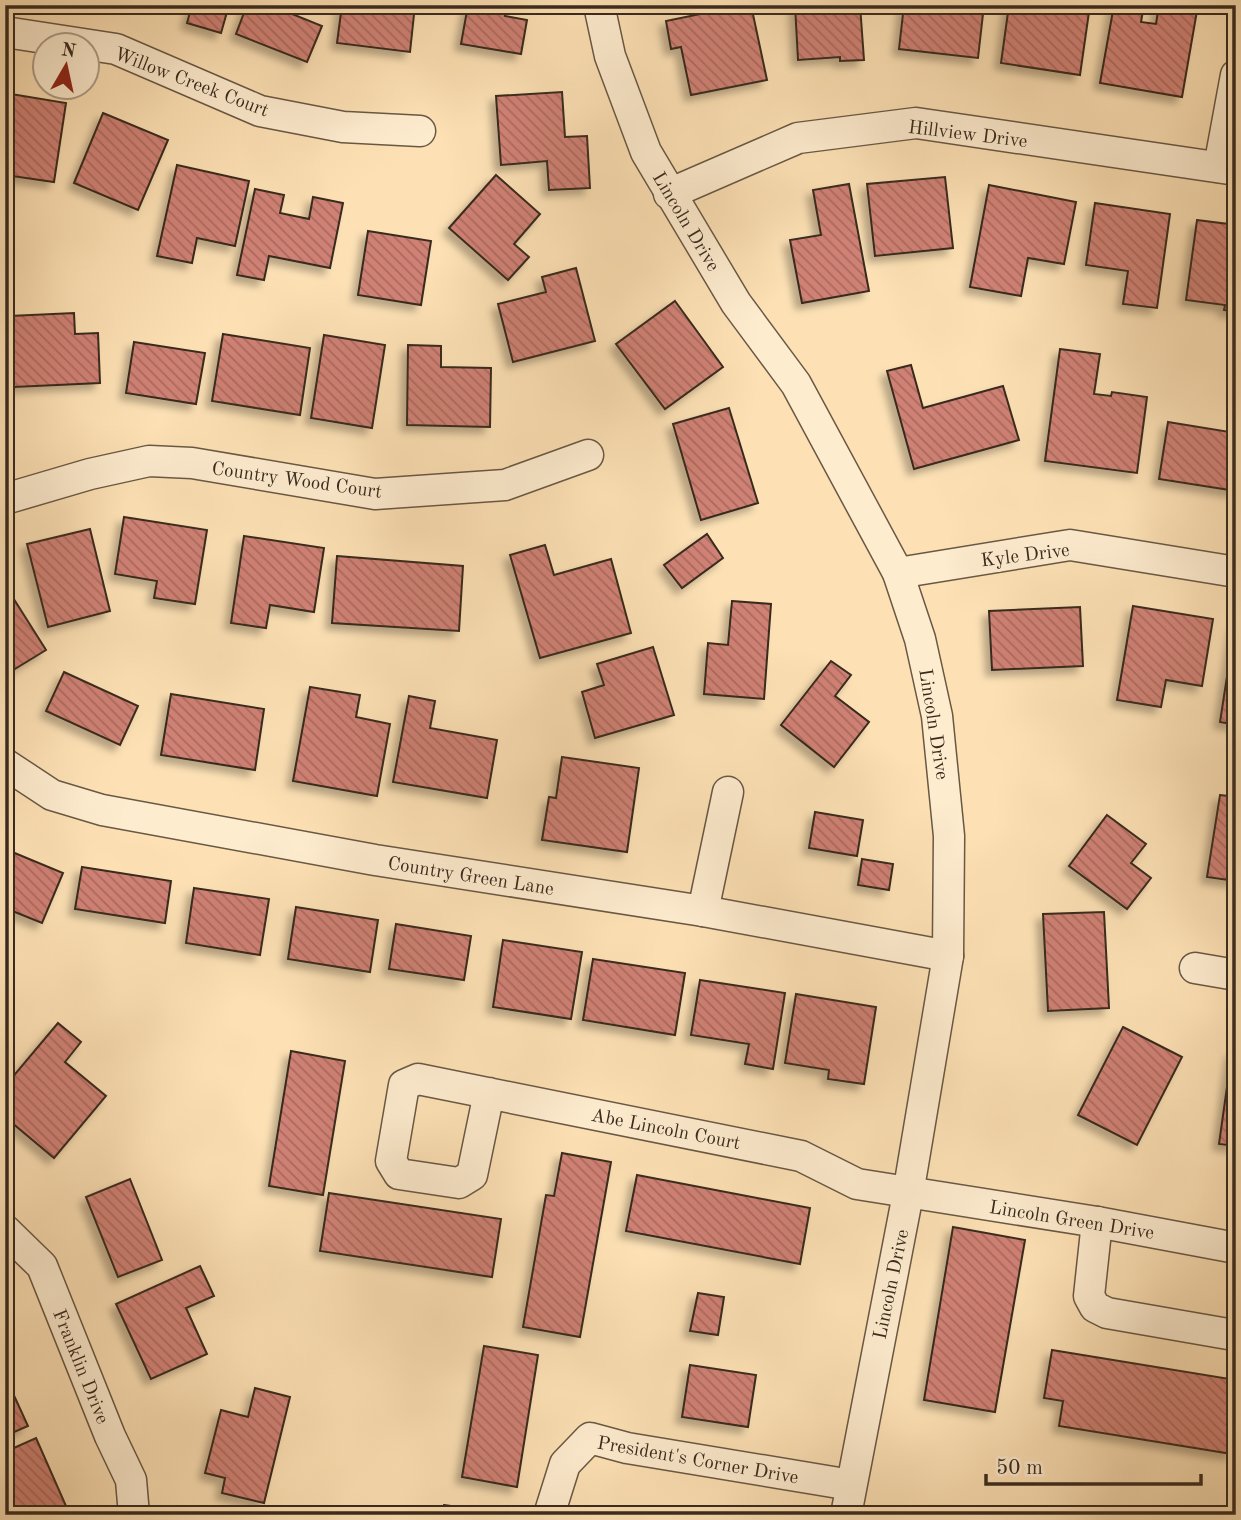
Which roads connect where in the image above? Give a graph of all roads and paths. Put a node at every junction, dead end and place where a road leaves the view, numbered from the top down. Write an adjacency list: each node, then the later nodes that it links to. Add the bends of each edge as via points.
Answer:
1 (599, 5): 6 (street, Lincoln Drive, via 610,57 646,152)
2 (5, 32): 4 (street, Willow Creek Court, via 116,49 260,111 343,127)
3 (1236, 75): 5 (street)
4 (420, 131)
5 (1227, 169): 6 (street, Hillview Drive, via 916,123 798,138)
6 (669, 194): 10 (street, Lincoln Drive, via 736,303 796,384)
7 (588, 455): 8 (street, Country Wood Court, via 505,485 375,494 192,463 149,461)
8 (5, 499)
9 (1236, 572): 10 (street, Kyle Drive, via 1070,545)
10 (898, 573): 14 (street, Lincoln Drive, via 920,639 937,716 949,836)
11 (5, 764): 13 (street, Country Green Lane, via 52,795 102,810 389,862)
12 (728, 792): 13 (street)
13 (703, 911): 14 (street, Country Green Lane)
14 (948, 956): 18 (street, Lincoln Drive)
15 (1195, 968): 16 (street)
16 (1236, 975)
17 (489, 1093): 17 (street, Abe Lincoln Court, via 418,1079 404,1085 391,1161 399,1174 458,1183 472,1175); 18 (street, Abe Lincoln Court, via 801,1156 857,1184)
18 (908, 1194): 19 (street, Lincoln Green Drive); 23 (street, Lincoln Drive)
19 (1097, 1222): 21 (street, Lincoln Green Drive); 22 (street, via 1089,1296 1095,1307 1175,1325 1228,1334)
20 (5, 1230): 24 (street, Franklin Drive, via 42,1266 131,1480)
21 (1236, 1248)
22 (1236, 1331)
23 (851, 1485): 25 (street, President's Corner Drive, via 590,1438 565,1464); 26 (street, Lincoln Drive)
24 (134, 1515)
25 (549, 1515)
26 (846, 1515)

